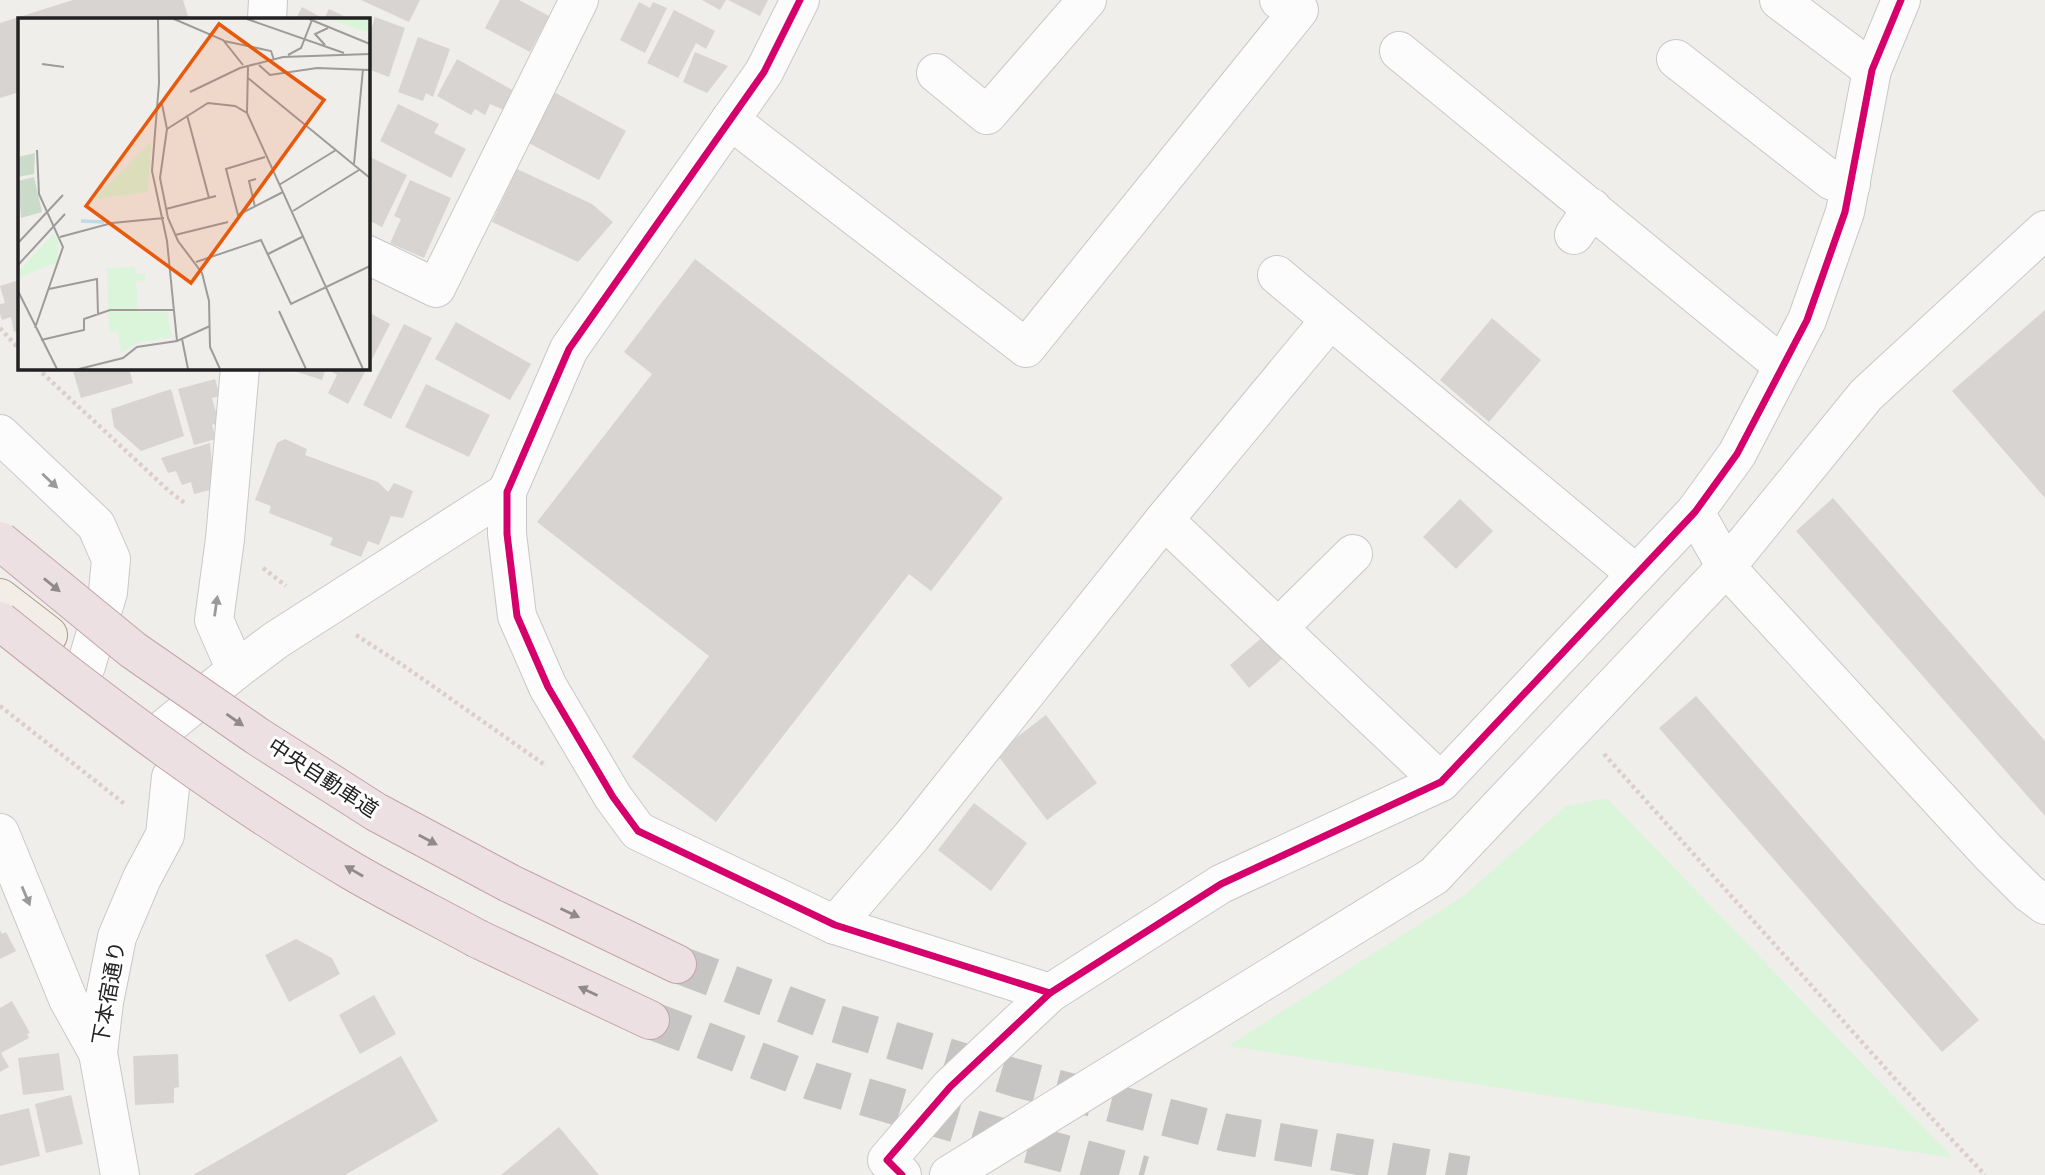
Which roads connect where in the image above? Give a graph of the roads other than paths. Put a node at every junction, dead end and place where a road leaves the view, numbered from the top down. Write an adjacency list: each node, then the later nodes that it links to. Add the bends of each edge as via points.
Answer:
1 (268, 0): 8 (street)
2 (579, 0): 16 (street, via 436,288)
3 (800, 0): 13 (street, via 764,72)
4 (1087, 0): 12 (street, via 987,115)
5 (1279, 0): 13 (street, via 1299,10 1027,348)
6 (1779, 0): 11 (street)
7 (1900, 0): 11 (street)
8 (267, 18)
9 (1399, 51): 19 (street, via 1583,222)
10 (1676, 59): 14 (street, via 1832,181)
11 (1872, 71): 14 (street)
12 (936, 73)
13 (730, 120): 22 (street, via 569,349)
14 (1851, 184): 19 (street, via 1846,212 1807,320)
15 (2045, 230): 27 (street, via 1866,395)
16 (369, 255)
17 (1277, 275): 18 (street)
18 (1331, 320): 24 (street); 28 (street)
19 (1783, 366): 23 (street, via 1737,454)
20 (240, 369): 33 (street, one-way to 20, via 214,620)
21 (0, 434): 32 (street, one-way to 32, via 96,525 111,559 108,593)
22 (507, 492): 33 (street); 39 (street, via 517,616 548,687 638,831)
23 (1695, 512): 27 (street); 28 (street)
24 (1164, 520): 31 (street); 39 (street, via 911,837)
25 (0, 541): 40 (highway, 中央自動車道, one-way to 40, bridge, via 133,650 376,812)
26 (1353, 554): 31 (street)
27 (1726, 567): 38 (street, via 1988,852); 46 (street, via 1434,876)
28 (1636, 574): 36 (street)
29 (0, 598): 32 (main road)
30 (0, 621): 42 (highway, one-way to 30, bridge, via 478,939 351,870 214,783)
31 (1278, 628): 36 (street)
32 (86, 666): 34 (main road, via 129,699)
33 (236, 670): 34 (street)
34 (160, 733): 35 (main road)
35 (171, 777): 43 (street, 下本宿通り, via 165,835 117,937)
36 (1441, 782): 41 (street, via 1221,884)
37 (0, 833): 43 (street, one-way to 43, via 68,999)
38 (2045, 905)
39 (835, 925): 41 (street)
40 (677, 964)
41 (1050, 993): 45 (street, via 950,1087 887,1160)
42 (650, 1020)
43 (98, 1053): 44 (street, 下本宿通り)
44 (120, 1175)
45 (902, 1175)
46 (949, 1175)

